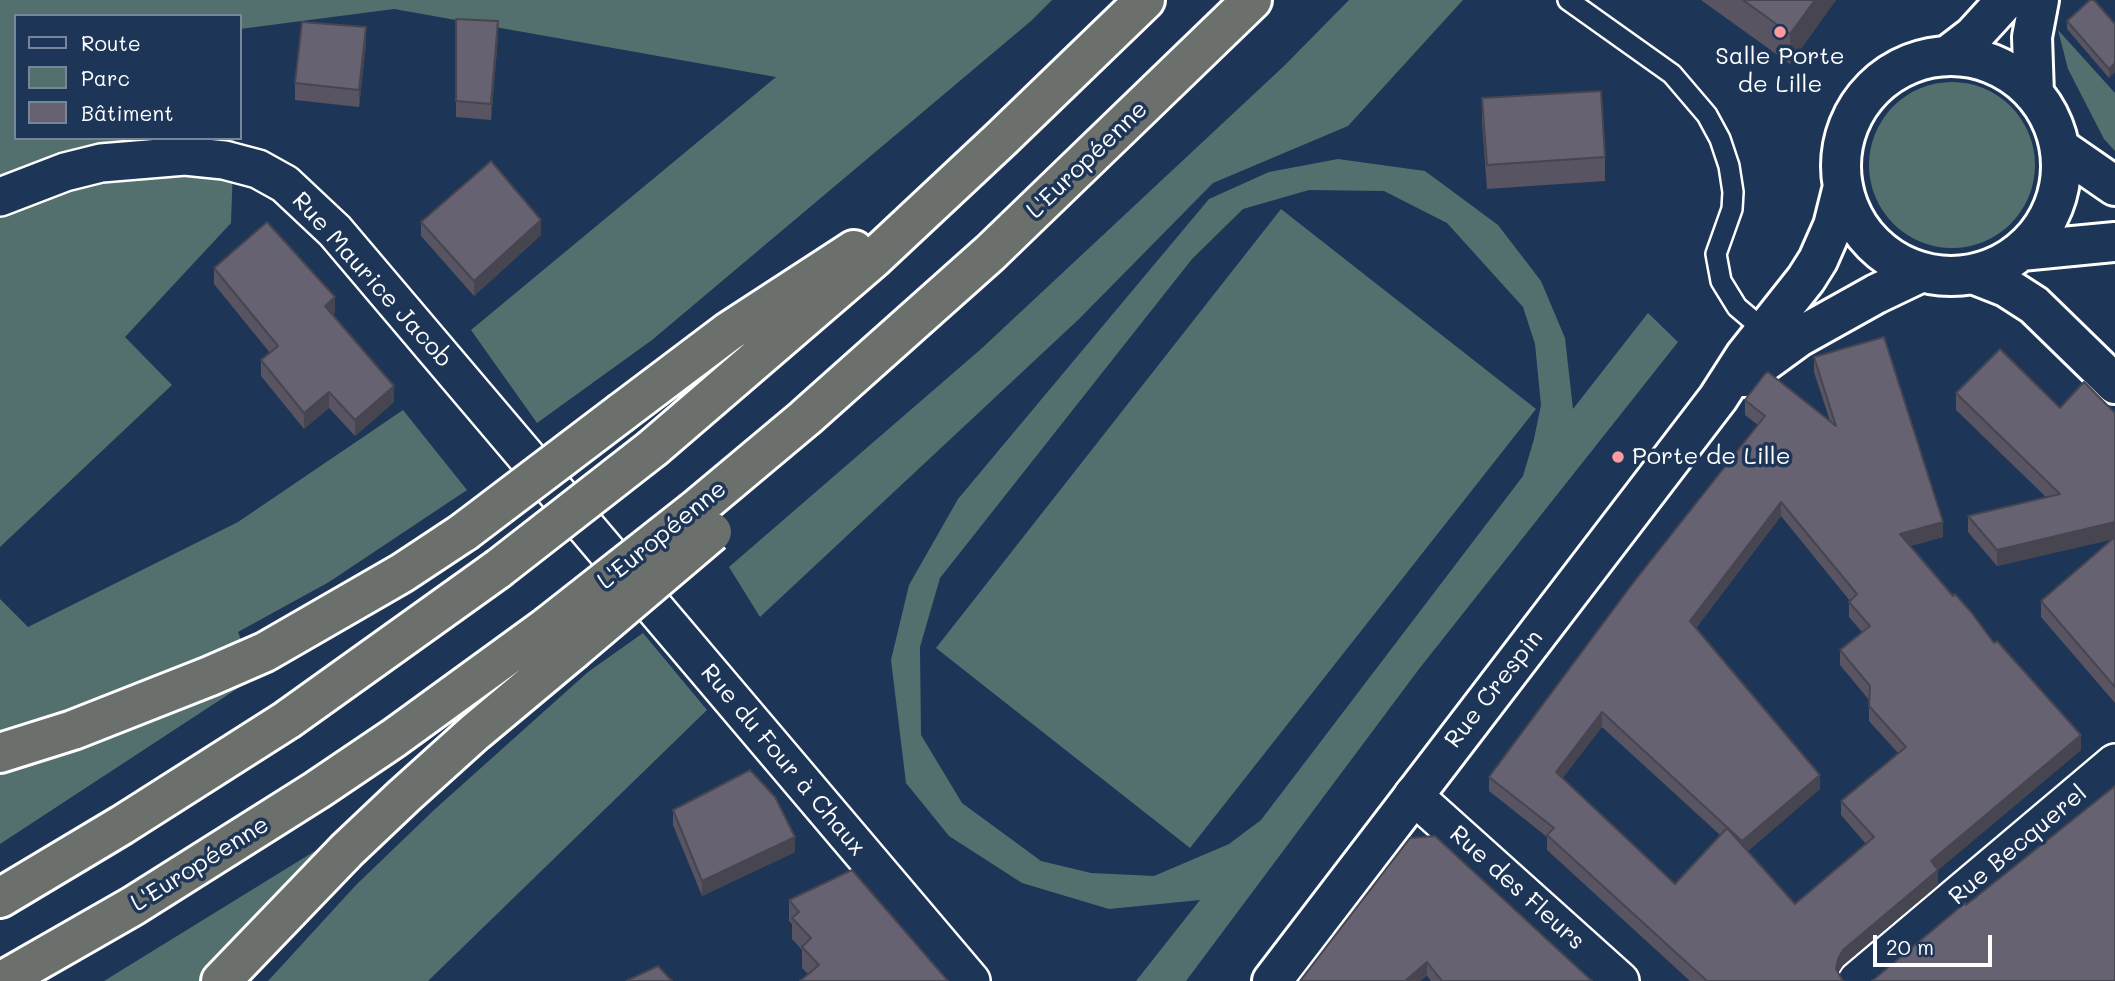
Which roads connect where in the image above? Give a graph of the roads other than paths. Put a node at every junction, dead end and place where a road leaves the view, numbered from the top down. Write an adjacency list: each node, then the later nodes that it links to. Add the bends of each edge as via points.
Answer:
1 (1145, 0): 12 (highway)
2 (1252, 0): 21 (highway, L'Européenne, bridge, via 990,253 805,418 703,522)
3 (1568, 0): 17 (lane, via 1672,74 1707,115 1720,139 1733,192 1732,209 1716,254 1721,281 1737,307)
4 (2006, 0): 6 (main road)
5 (2039, 0): 7 (main road, via 2032,37)
6 (1947, 56): 7 (main road, via 1990,63); 9 (main road, via 1901,68 1865,97 1844,139)
7 (2034, 94): 8 (main road, via 2053,125)
8 (2060, 148): 10 (main road); 14 (main road, via 2061,175 2052,209)
9 (1843, 186): 15 (main road, via 1850,212 1870,241 1898,263); 17 (main road, Rue Crespin, via 1818,260)
10 (2115, 186)
11 (0, 197): 20 (street, Rue Maurice Jacob, via 101,163 185,156 258,169 285,184 335,231)
12 (936, 200): 22 (highway, bridge, via 780,296 685,362 464,532 402,573 265,652 73,730); 25 (highway, bridge, via 653,448 498,569 275,727)
13 (2115, 242): 14 (main road)
14 (2021, 251): 16 (main road)
15 (1923, 272): 16 (main road); 19 (main road, Rue Crespin, via 1799,337)
16 (1973, 274): 18 (main road, via 2034,305)
17 (1764, 330): 19 (main road, Rue Crespin)
18 (2115, 384)
19 (1718, 398): 24 (main road, Rue Crespin)
20 (595, 538): 28 (street, Rue du Four à Chaux)
21 (560, 638): 26 (highway, L'Européenne, via 394,738 133,906); 27 (highway, via 475,732 347,850)
22 (0, 753)
23 (2115, 763): 31 (street, Rue Becquerel)
24 (1413, 795): 29 (main road, Rue Crespin); 30 (street, Rue des Fleurs)
25 (0, 898)
26 (2, 981)
27 (221, 981)
28 (971, 981)
29 (1272, 981)
30 (1620, 981)
31 (1857, 981)

